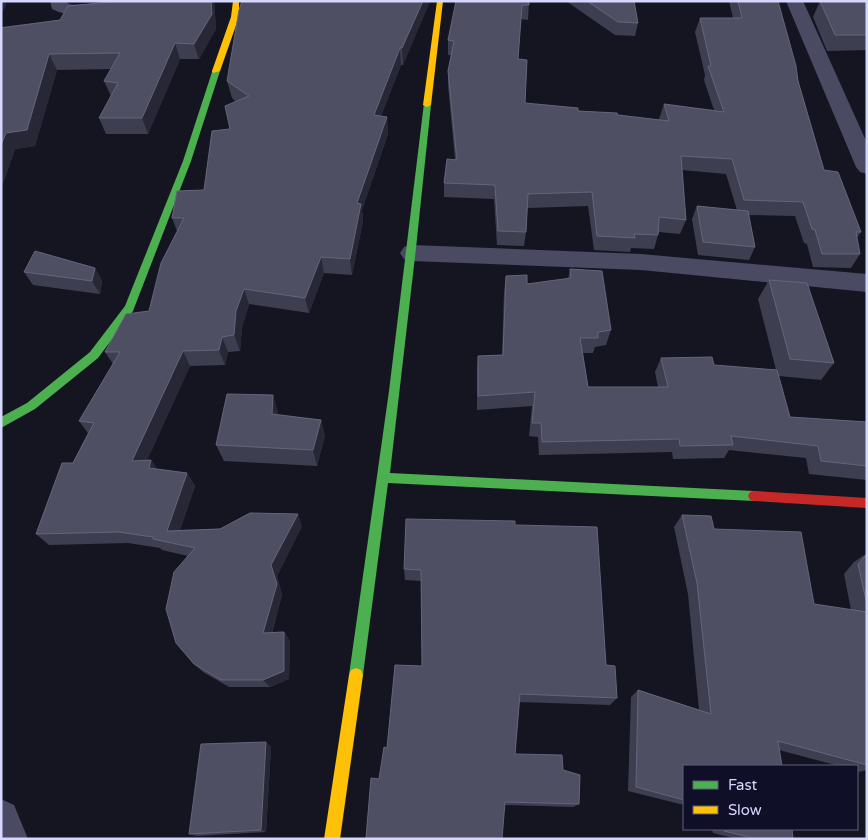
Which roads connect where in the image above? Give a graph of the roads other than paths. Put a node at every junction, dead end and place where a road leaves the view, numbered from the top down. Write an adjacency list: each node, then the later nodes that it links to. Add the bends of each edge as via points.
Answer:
1 (58, 1): 5 (street, via 58,6 63,9)
2 (236, 1): 9 (street, via 235,17 187,161 129,308 94,355 30,406)
3 (440, 1): 7 (street)
4 (794, 1): 6 (street)
5 (122, 7)
6 (867, 167)
7 (412, 253): 8 (street, via 641,262); 10 (street)
8 (867, 283)
9 (1, 424)
10 (384, 478): 11 (street); 14 (street)
11 (867, 503)
12 (1, 818): 13 (street)
13 (9, 839)
14 (332, 839)

